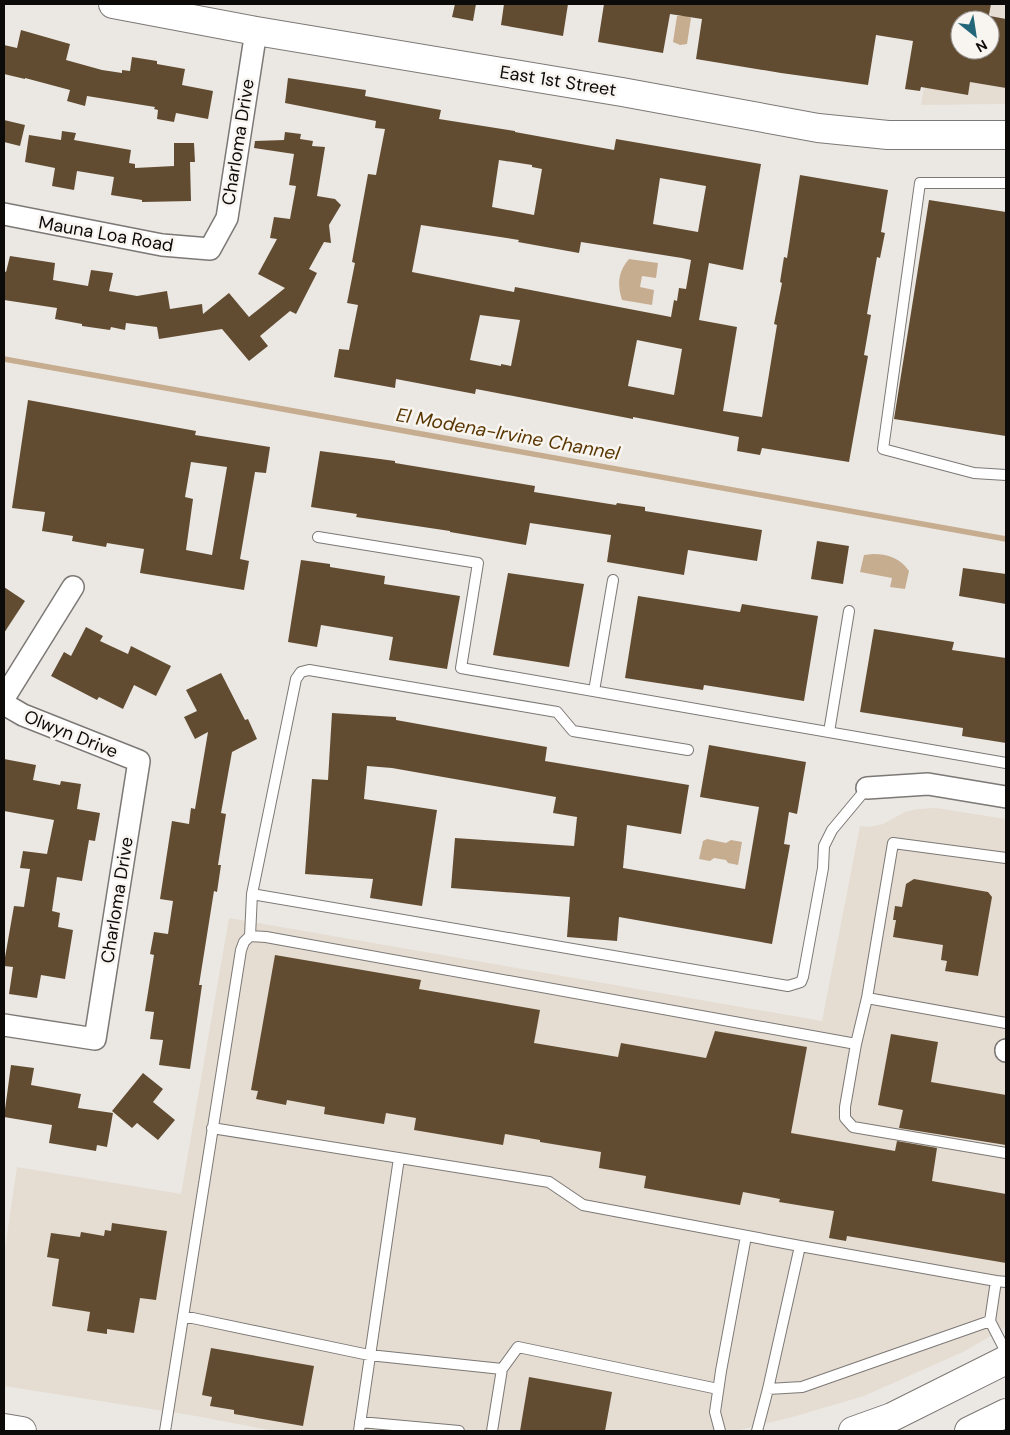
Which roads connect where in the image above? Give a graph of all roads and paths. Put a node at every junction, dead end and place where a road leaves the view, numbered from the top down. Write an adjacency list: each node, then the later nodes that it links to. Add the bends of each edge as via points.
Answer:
1 (113, 4): 2 (main road, East 1st Street)
2 (256, 31): 3 (main road, East 1st Street, via 818,128 888,135); 6 (street, Charloma Drive, via 227,218)
3 (1006, 135)
4 (1006, 182): 7 (lane, via 920,183 882,449 974,473)
5 (4, 214): 6 (street, Mauna Loa Road, via 162,245)
6 (210, 249)
7 (1006, 475)
8 (318, 537): 12 (lane, via 478,563 461,668)
9 (613, 580): 12 (lane)
10 (73, 586): 13 (street)
11 (849, 611): 15 (lane)
12 (594, 691): 15 (lane)
13 (4, 698)
14 (4, 704): 17 (street, Olwyn Drive)
15 (829, 732): 18 (lane)
16 (688, 750): 22 (lane, via 573,731 557,712 309,670 301,672 296,679)
17 (139, 761): 26 (street, Charloma Drive, via 95,1039)
18 (1006, 763)
19 (867, 788): 20 (street, via 928,784); 22 (lane, via 832,830 824,846 803,977 795,985)
20 (1006, 797)
21 (1006, 858): 24 (lane, via 893,843)
22 (252, 894): 23 (lane)
23 (250, 936): 27 (lane); 28 (lane, via 240,950)
24 (867, 998): 25 (lane); 27 (lane)
25 (1006, 1023)
26 (4, 1025)
27 (856, 1044): 29 (lane, via 845,1107 845,1118 853,1127)
28 (212, 1128): 30 (lane); 34 (lane)
29 (1006, 1153)
30 (398, 1158): 31 (lane, via 549,1182 583,1205); 37 (lane)
31 (746, 1236): 32 (lane); 40 (lane)
32 (800, 1246): 33 (lane); 41 (lane)
33 (1001, 1282): 35 (lane)
34 (183, 1316): 37 (lane); 46 (lane)
35 (990, 1321): 36 (lane); 41 (lane, via 802,1387)
36 (1006, 1352)
37 (369, 1356): 39 (lane); 43 (lane)
38 (1006, 1360): 51 (main road, via 892,1417)
39 (502, 1369): 40 (lane, via 518,1347); 48 (lane)
40 (718, 1389): 49 (lane, via 715,1412)
41 (768, 1389): 50 (lane)
42 (1006, 1413): 52 (main road)
43 (359, 1427): 47 (lane)
44 (4, 1428): 45 (main road)
45 (22, 1431)
46 (165, 1431)
47 (459, 1431)
48 (492, 1431)
49 (720, 1431)
50 (757, 1431)
51 (853, 1431)
52 (968, 1431)

